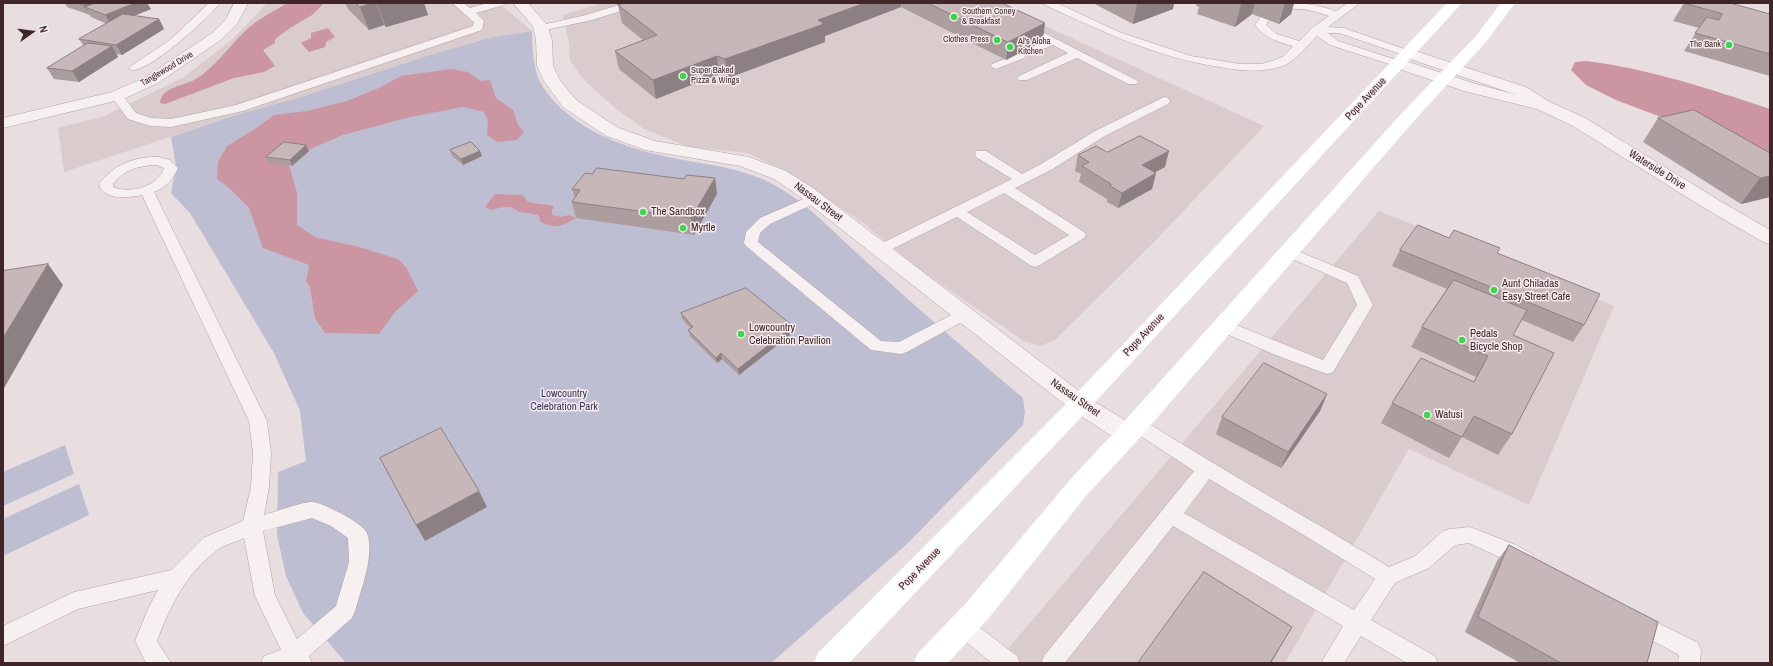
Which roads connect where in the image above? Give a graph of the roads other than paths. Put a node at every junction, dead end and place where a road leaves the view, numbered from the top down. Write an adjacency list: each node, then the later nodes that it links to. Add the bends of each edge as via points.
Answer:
1 (215, 3): 25 (lane, via 174,42)
2 (241, 3): 29 (street, Tanglewood Drive, via 232,21 217,36 152,80)
3 (457, 3): 12 (lane)
4 (500, 3): 12 (lane)
5 (520, 3): 16 (street)
6 (636, 3): 16 (lane, via 588,18)
7 (1049, 3): 19 (lane, via 1115,34 1189,59 1240,67 1261,67 1279,63)
8 (1355, 3): 13 (lane)
9 (1455, 3): 23 (main road, Pope Avenue)
10 (1508, 3): 26 (main road, via 1492,26)
11 (1275, 10): 13 (lane, via 1282,6 1302,5)
12 (468, 12): 29 (lane, via 479,21 478,28 239,108 171,123 150,122 132,116)
13 (1337, 15): 17 (lane)
14 (1265, 19): 19 (lane, via 1260,25 1264,30)
15 (1013, 20): 18 (lane)
16 (541, 28): 36 (street, Nassau Street, via 545,66 552,81 569,103 600,124 613,132 651,146 743,161 780,174)
17 (1316, 30): 19 (lane); 23 (lane, via 1340,30)
18 (1054, 41): 20 (lane); 21 (lane)
19 (1301, 45)
20 (1032, 50)
21 (1078, 53): 27 (lane); 28 (lane)
22 (1020, 56): 24 (lane)
23 (1404, 59): 26 (street, Waterside Drive); 43 (main road, Pope Avenue)
24 (996, 66)
25 (135, 68)
26 (1449, 74): 38 (street, Waterside Drive, via 1512,100 1542,105 1579,122); 40 (main road)
27 (1023, 78)
28 (1132, 82)
29 (116, 96): 31 (street, Tanglewood Drive)
30 (1164, 101): 33 (lane)
31 (3, 123)
32 (981, 154): 33 (lane)
33 (1020, 179): 34 (lane)
34 (1004, 187): 37 (lane); 37 (lane, via 1079,235 1035,262)
35 (146, 190): 47 (lane, via 258,421 262,453 260,488)
36 (814, 198): 39 (street, Nassau Street); 41 (lane, via 765,221 753,232 751,243 877,346 901,348)
37 (957, 211): 39 (lane)
38 (1770, 238)
39 (879, 250): 41 (street, Nassau Street)
40 (1288, 252): 42 (main road); 42 (lane, via 1353,280 1365,305 1327,368)
41 (963, 314): 43 (street, Nassau Street)
42 (1223, 326): 44 (main road)
43 (1080, 404): 44 (street, Nassau Street); 58 (main road, Pope Avenue)
44 (1132, 429): 45 (lane); 53 (main road, via 1077,489)
45 (1206, 469): 46 (lane); 50 (lane)
46 (1171, 515): 52 (lane); 61 (lane)
47 (252, 526): 49 (lane, via 210,544); 55 (lane, via 265,596); 55 (lane, via 312,510 338,520 358,534 359,562 345,610)
48 (1544, 570): 50 (lane, via 1509,551 1470,535 1450,537 1422,562)
49 (177, 577): 54 (lane, via 74,601); 56 (lane, via 158,609 146,641 155,659)
50 (1388, 577): 52 (lane)
51 (1621, 612): 64 (lane, via 1690,650)
52 (1357, 623): 62 (lane); 63 (lane)
53 (963, 626): 59 (main road); 60 (lane)
54 (3, 636)
55 (297, 659): 57 (lane)
56 (160, 663)
57 (272, 663)
58 (829, 663)
59 (928, 663)
60 (1009, 663)
61 (1052, 663)
62 (1332, 663)
63 (1427, 663)
64 (1689, 663)

